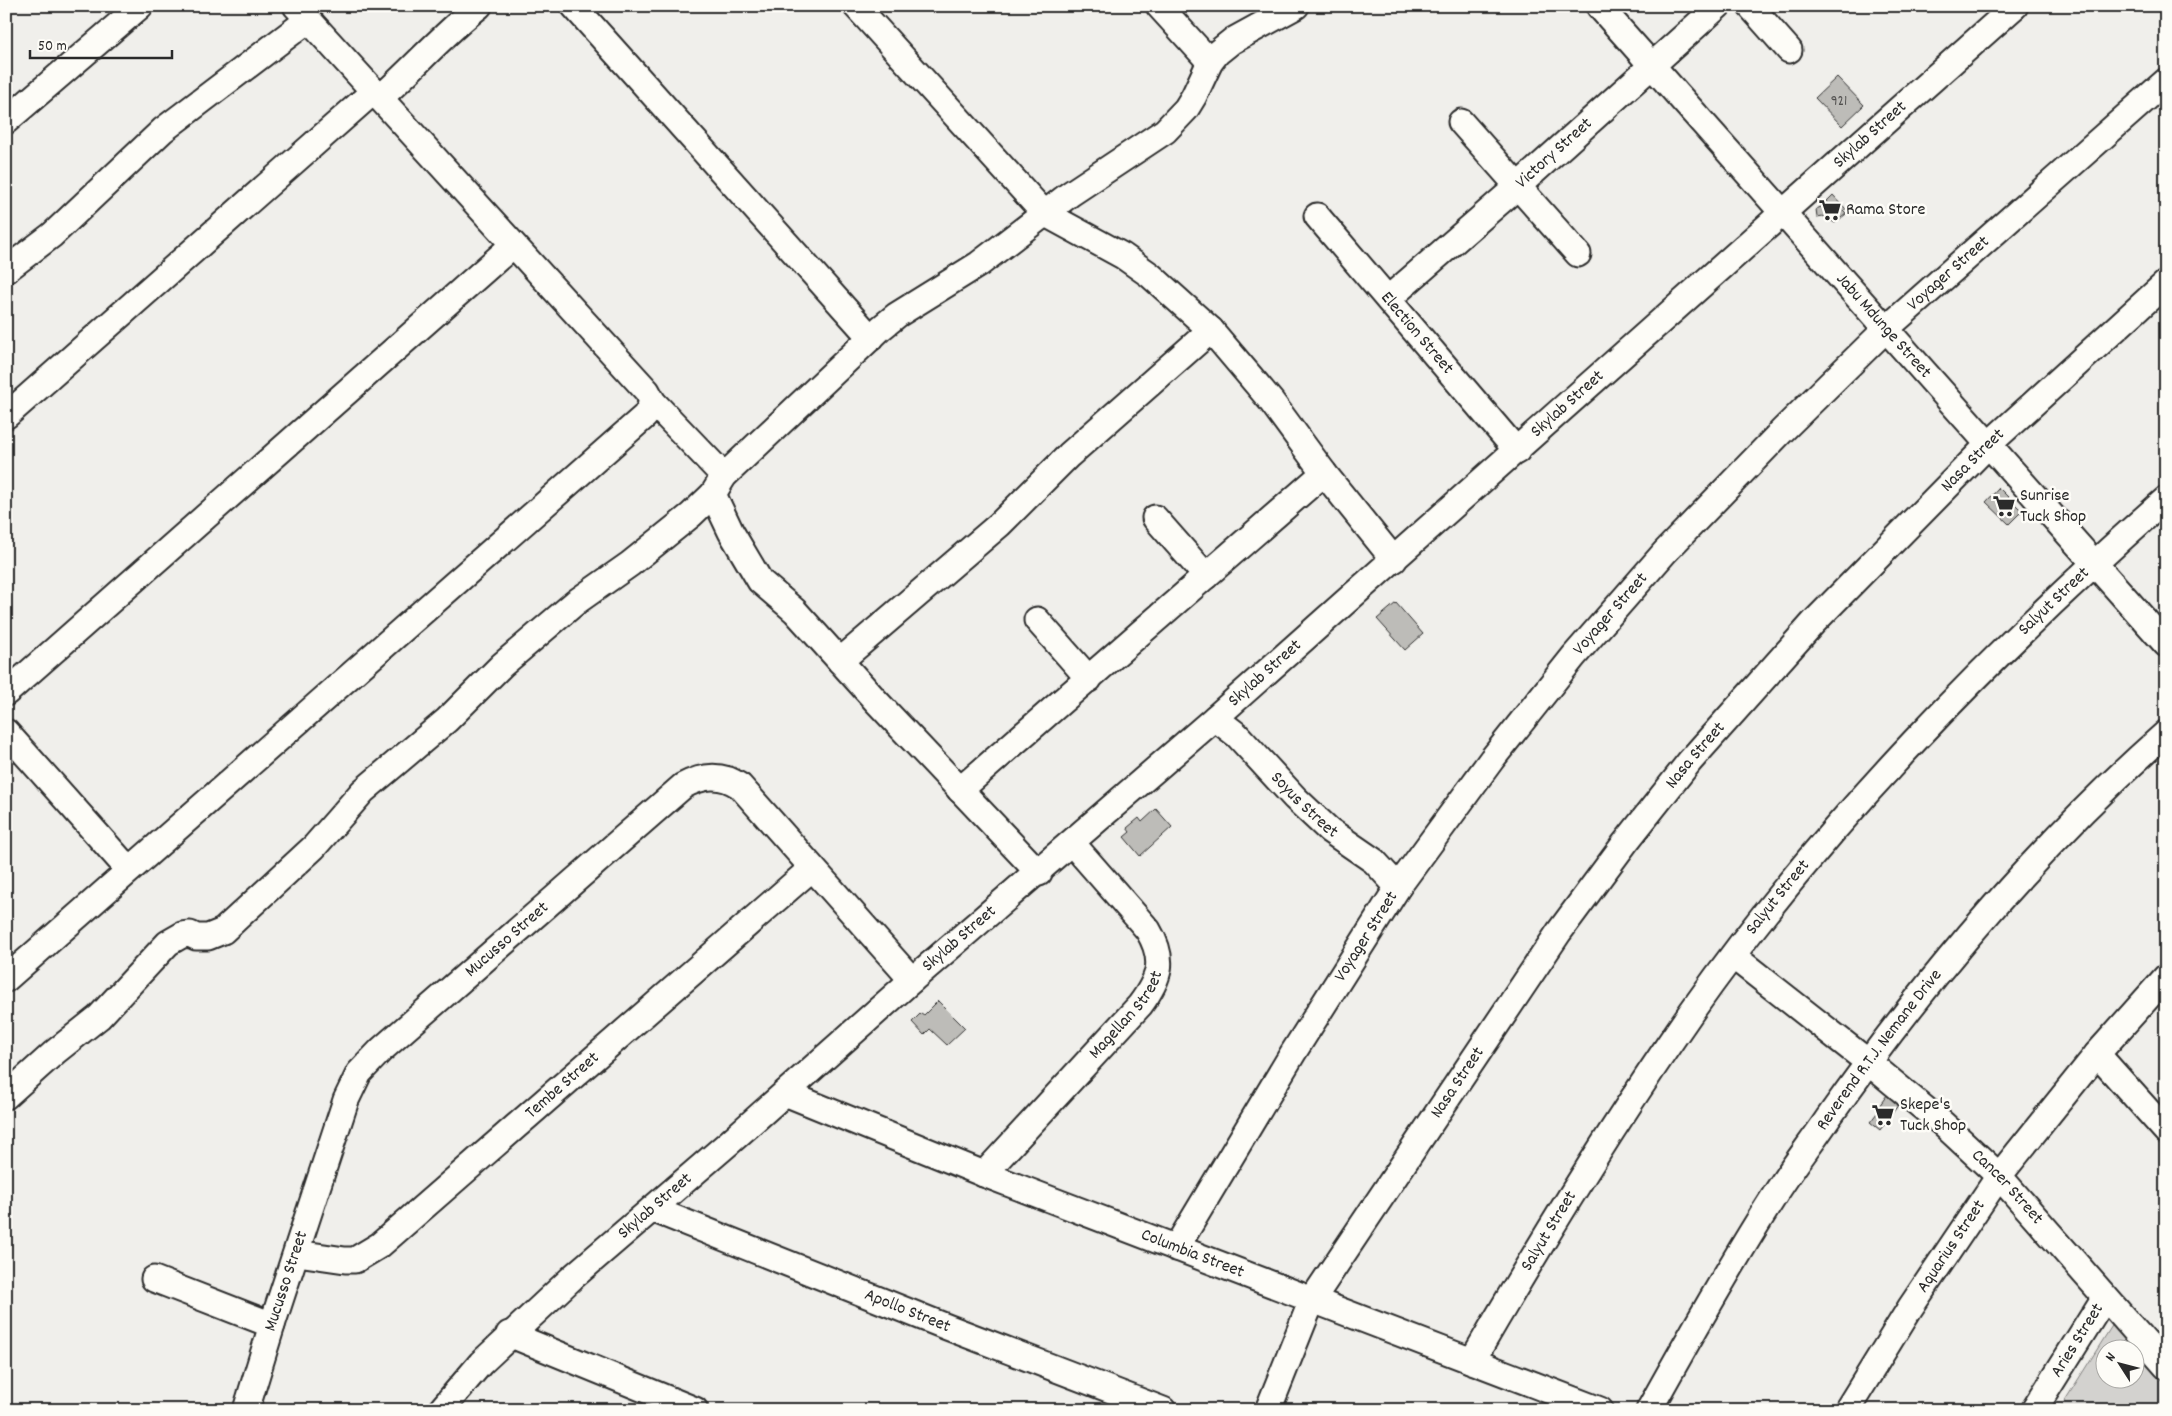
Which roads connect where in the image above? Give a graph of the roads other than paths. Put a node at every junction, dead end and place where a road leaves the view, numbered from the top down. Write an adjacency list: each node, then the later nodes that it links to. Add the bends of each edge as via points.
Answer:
1 (140, 6): 17 (street)
2 (479, 6): 16 (street, via 447,32 414,68)
3 (574, 6): 30 (street)
4 (856, 6): 20 (street)
5 (1159, 6): 13 (street)
6 (1296, 6): 13 (street, via 1232,41)
7 (1599, 6): 14 (street, Jabu Mdunge Street)
8 (1718, 6): 14 (street, Victory Street)
9 (1750, 6): 12 (street)
10 (2015, 6): 21 (street, Skylab Street)
11 (302, 13): 16 (street); 25 (street, via 163,130 52,235)
12 (1790, 50)
13 (1210, 62): 20 (street, via 1194,96 1178,119 1154,139)
14 (1652, 67): 19 (street, Victory Street); 21 (street, Jabu Mdunge Street)
15 (2166, 81): 28 (street, Voyager Street)
16 (377, 95): 23 (street); 32 (street)
17 (6, 121)
18 (1461, 122): 19 (street)
19 (1518, 186): 24 (street); 27 (street, Victory Street)
20 (1044, 213): 29 (street, via 1123,256 1150,275); 30 (street, via 978,264 897,315)
21 (1783, 214): 28 (street, Jabu Mdunge Street); 34 (street, Skylab Street)
22 (1317, 216): 27 (street, Election Street)
23 (513, 245): 31 (street, via 647,391); 46 (street)
24 (1578, 254)
25 (6, 270)
26 (2166, 283): 33 (street, Nasa Street)
27 (1388, 299): 34 (street, Election Street)
28 (1886, 329): 33 (street, Jabu Mdunge Street); 55 (street, Voyager Street, via 1776,438 1632,589 1492,759)
29 (1212, 330): 35 (street, via 1271,401); 44 (street, via 1076,449 1000,524)
30 (871, 338): 36 (street)
31 (653, 402): 36 (street); 53 (street, via 645,416)
32 (6, 416)
33 (1988, 445): 40 (street, Jabu Mdunge Street); 72 (street, Nasa Street, via 1814,622 1672,783 1559,932)
34 (1517, 451): 39 (street, Skylab Street)
35 (1324, 473): 39 (street); 41 (street)
36 (718, 485): 44 (street, via 731,532 760,581 794,611); 63 (street, via 691,515 641,556 576,602 507,660 447,720 363,791 314,847 236,920 216,935 202,938 182,935 168,943 108,1008)
37 (2166, 499): 40 (street, Salyut Street)
38 (1155, 518): 41 (street)
39 (1394, 560): 47 (street, Skylab Street)
40 (2094, 563): 43 (street, Jabu Mdunge Street); 56 (street, Salyut Street, via 1963,690 1894,763 1802,869)
41 (1206, 576): 45 (street)
42 (1038, 620): 45 (street)
43 (2166, 644)
44 (840, 661): 50 (street)
45 (1090, 678): 50 (street)
46 (6, 693)
47 (1216, 718): 51 (street, Skylab Street); 55 (street, Soyus Street, via 1237,735 1329,830 1374,861)
48 (6, 732): 53 (street)
49 (2166, 733): 61 (street, Reverend R.T.J. Nemane Drive, via 2039,855 1963,942)
50 (960, 790): 54 (street)
51 (1072, 843): 54 (street, Skylab Street); 65 (street, Magellan Street, via 1148,930 1159,957 1158,971 1152,989 1140,1005)
52 (812, 868): 59 (street, Mucusso Street); 69 (street, Tembe Street, via 380,1245 355,1260); 69 (street, Mucusso Street, via 740,786 730,779 706,776 683,786 368,1063 353,1084 339,1120)
53 (129, 870): 58 (street)
54 (1038, 873): 59 (street, Skylab Street)
55 (1398, 887): 68 (street, Voyager Street)
56 (1733, 956): 61 (street, Cancer Street); 75 (street, Salyut Street, via 1692,1011 1594,1158)
57 (2166, 977): 60 (street, Aquarius Street)
58 (6, 979)
59 (912, 980): 62 (street, Skylab Street)
60 (2098, 1054): 64 (street); 66 (street, Aquarius Street)
61 (1868, 1062): 66 (street, Cancer Street); 83 (street, Reverend R.T.J. Nemane Drive, via 1774,1196)
62 (785, 1092): 65 (street, Columbia Street); 67 (street, Skylab Street)
63 (6, 1096)
64 (2166, 1131)
65 (984, 1174): 68 (street, Columbia Street)
66 (2000, 1176): 71 (street, Cancer Street); 84 (street, Aquarius Street, via 1910,1308)
67 (652, 1210): 74 (street, Skylab Street); 80 (street, Apollo Street)
68 (1176, 1248): 72 (street, Columbia Street)
69 (297, 1253): 73 (street, Mucusso Street)
70 (154, 1279): 73 (street)
71 (2105, 1296): 76 (street, Cancer Street); 85 (street, Aries Street)
72 (1312, 1300): 75 (street, Columbia Street); 81 (street, Nasa Street)
73 (272, 1325): 77 (street, Mucusso Street)
74 (509, 1334): 78 (street, Skylab Street); 79 (street)
75 (1472, 1361): 82 (street, Columbia Street)
76 (2166, 1366)
77 (246, 1410)
78 (441, 1410)
79 (695, 1410)
80 (1163, 1410)
81 (1268, 1410)
82 (1600, 1410)
83 (1649, 1410)
84 (1847, 1410)
85 (2034, 1410)

